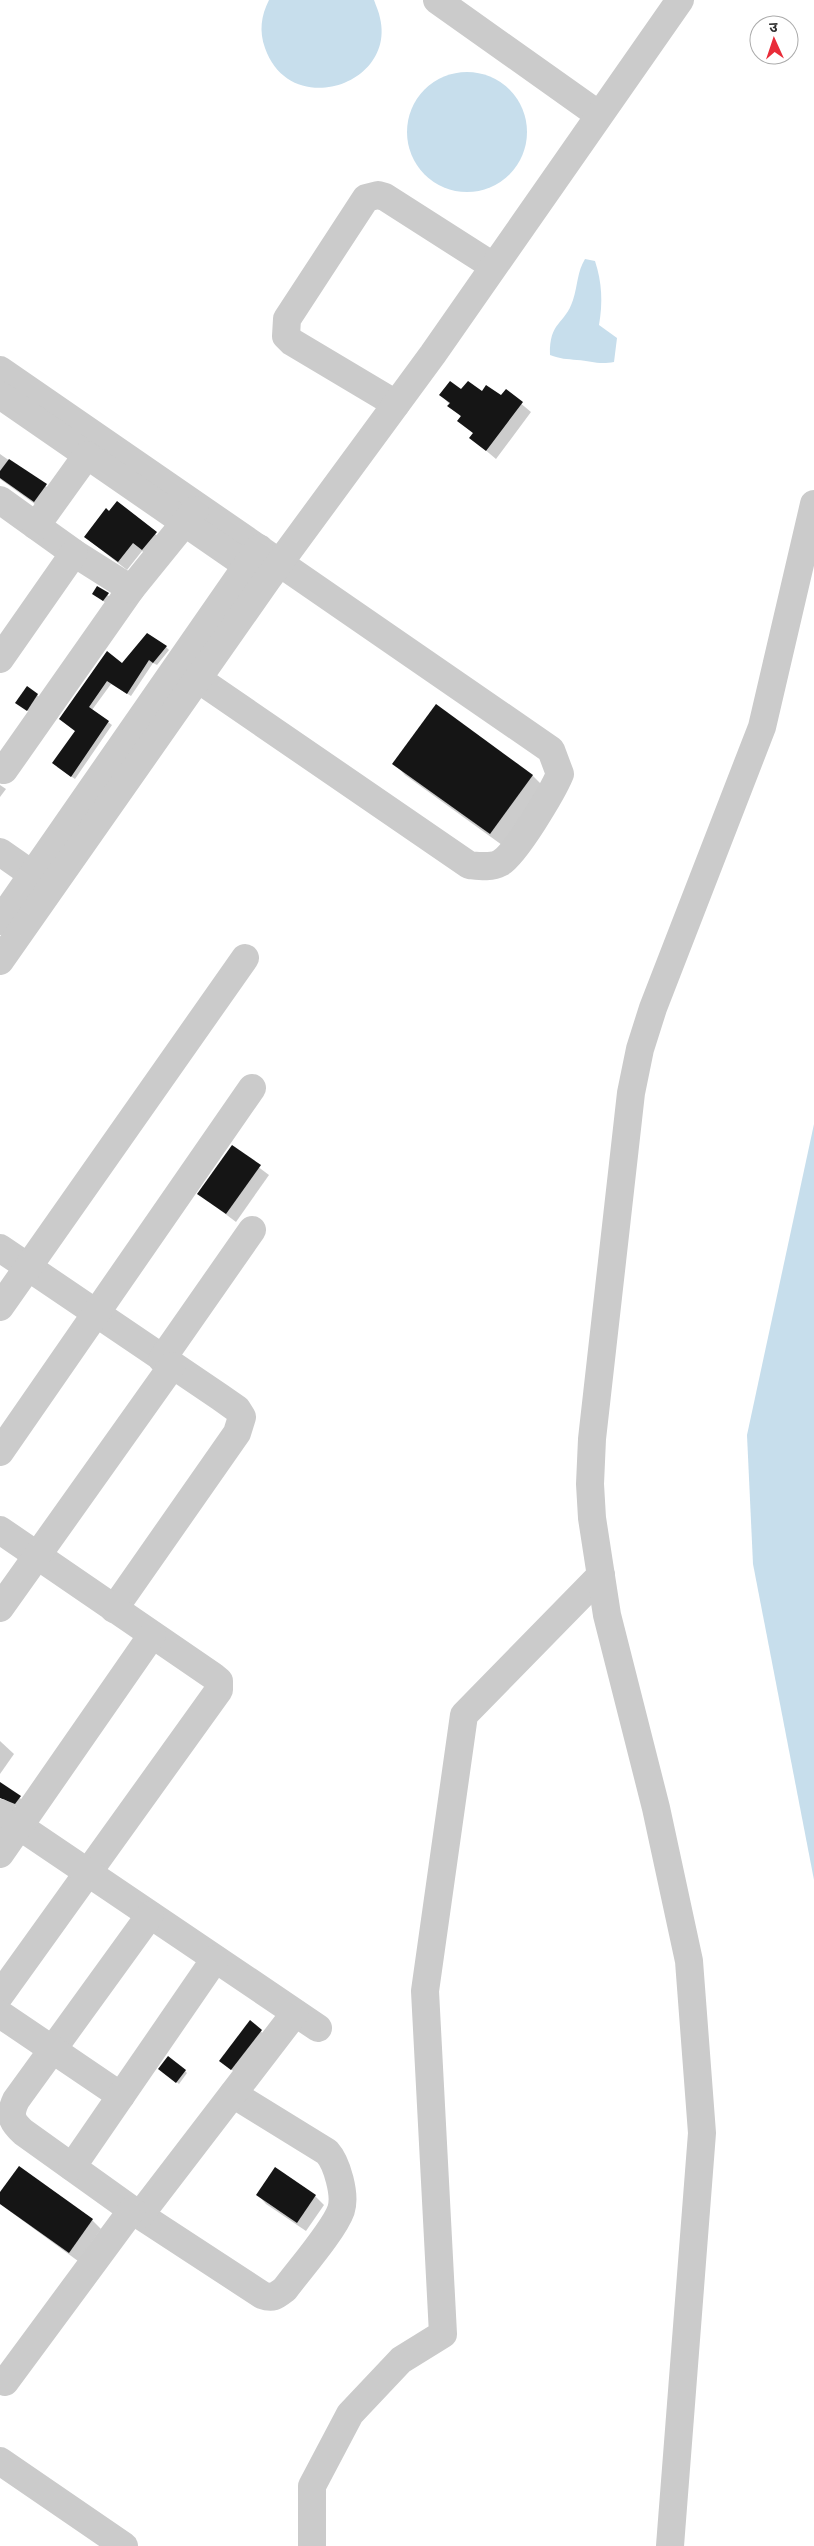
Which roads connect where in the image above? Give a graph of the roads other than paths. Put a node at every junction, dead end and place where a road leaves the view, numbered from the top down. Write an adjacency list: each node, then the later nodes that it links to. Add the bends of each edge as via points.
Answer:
1 (438, 0): 3 (street)
2 (680, 0): 3 (street)
3 (600, 114): 4 (street)
4 (493, 266): 7 (street); 7 (street, via 385,197 366,198 287,319 286,336)
5 (0, 370): 11 (street)
6 (0, 395): 8 (street)
7 (396, 404): 14 (street)
8 (88, 455): 11 (street); 12 (street)
9 (0, 500): 12 (street)
10 (814, 504): 34 (street, via 762,727 653,1008 631,1093 592,1439 592,1518)
11 (191, 516): 14 (street); 15 (street)
12 (36, 526): 13 (street)
13 (74, 553): 15 (street); 16 (street)
14 (263, 564): 17 (street); 17 (street, via 551,750 560,774 555,787 500,864 470,865); 20 (street)
15 (131, 589): 18 (street, via 4,770)
16 (0, 659)
17 (198, 679): 23 (street)
18 (0, 768)
19 (0, 852): 20 (street)
20 (33, 875): 21 (street)
21 (0, 921)
22 (245, 958): 27 (street)
23 (0, 961)
24 (252, 1088): 29 (street)
25 (252, 1230): 30 (street)
26 (0, 1248): 27 (street)
27 (28, 1267): 28 (street); 29 (street)
28 (0, 1307)
29 (96, 1314): 30 (street); 31 (street)
30 (167, 1363): 33 (street); 36 (street, via 237,1409 242,1424)
31 (0, 1452)
32 (0, 1530): 33 (street)
33 (37, 1556): 35 (street); 36 (street)
34 (601, 1575): 55 (street, via 464,1715 425,1991 443,2334 401,2360 350,2414 312,2486); 56 (street, via 685,1942 701,2107 702,2149)
35 (0, 1608)
36 (114, 1609): 37 (street)
37 (152, 1635): 38 (street); 40 (street, via 213,1676 219,1682 219,1690)
38 (9, 1820): 39 (street); 40 (street)
39 (0, 1854)
40 (88, 1873): 41 (street); 43 (street)
41 (150, 1915): 42 (street); 47 (street)
42 (216, 1959): 44 (street); 49 (street)
43 (0, 1995)
44 (295, 2013): 46 (street); 48 (street)
45 (0, 2014): 47 (street)
46 (318, 2028)
47 (52, 2052): 49 (street); 50 (street, via 16,2100 11,2111 12,2122)
48 (233, 2094): 51 (street); 51 (street, via 326,2152 336,2165 342,2209 285,2289 271,2298 262,2295)
49 (121, 2096): 50 (street)
50 (72, 2167): 51 (street)
51 (136, 2212): 52 (street)
52 (5, 2382)
53 (0, 2460): 54 (street)
54 (124, 2546)
55 (312, 2546)
56 (670, 2546)

